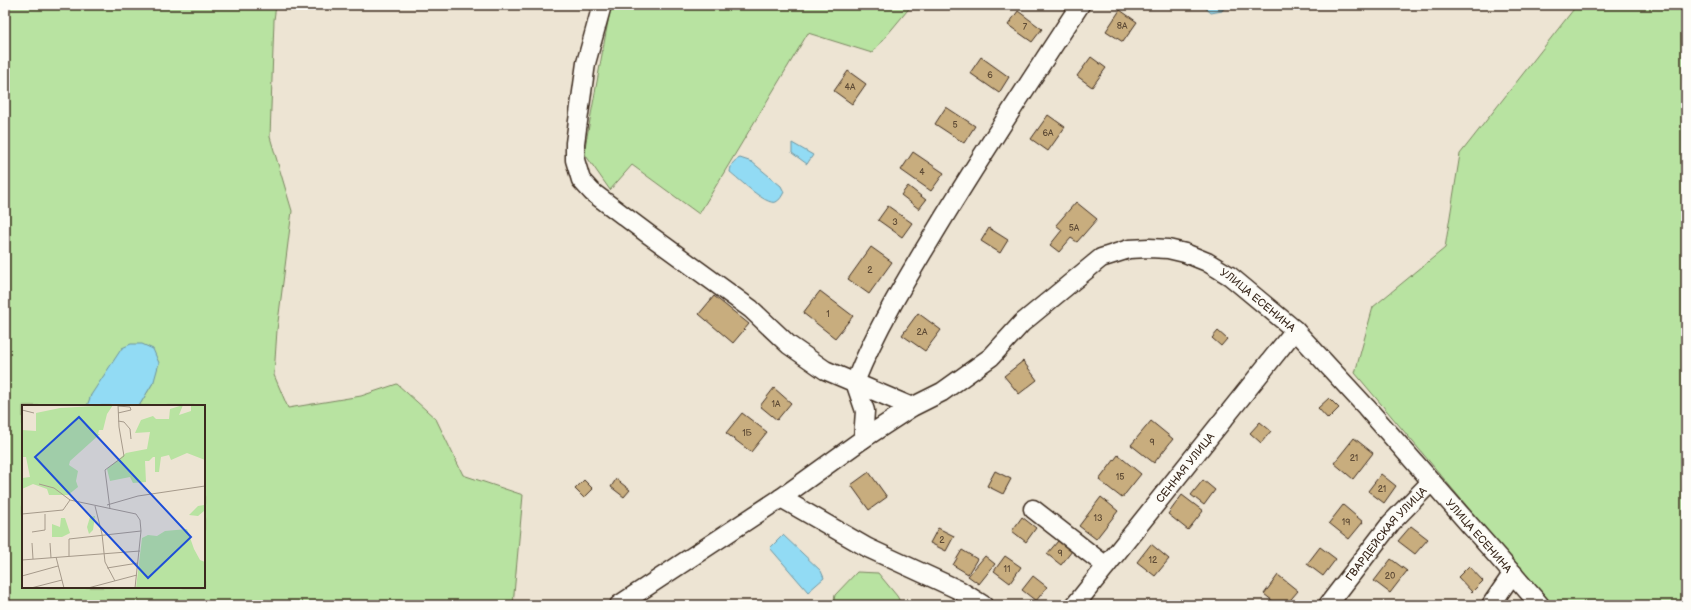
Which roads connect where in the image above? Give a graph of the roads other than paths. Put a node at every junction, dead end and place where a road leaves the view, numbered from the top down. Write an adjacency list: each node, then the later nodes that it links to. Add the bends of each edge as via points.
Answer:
1 (602, 5): 4 (street, via 586,64 575,143 575,160 581,180 592,192 641,230 751,308 789,345 825,370)
2 (1080, 5): 4 (street, via 1008,114 918,261 867,352)
3 (1295, 330): 5 (street, УЛИЦА ЕСЕНИНА, via 1230,276 1207,262 1185,252 1168,249 1129,249 1101,258 1022,323 991,357 942,392); 7 (street, УЛИЦА ЕСЕНИНА); 10 (street, СЕННАЯ УЛИЦА)
4 (855, 382): 5 (street); 6 (street, via 865,411)
5 (912, 407): 6 (street, УЛИЦА ЕСЕНИНА)
6 (863, 439): 8 (street, УЛИЦА ЕСЕНИНА)
7 (1431, 482): 11 (street, УЛИЦА ЕСЕНИНА); 15 (street, ГВАРДЕЙСКАЯ УЛИЦА, via 1391,523)
8 (781, 498): 12 (street, УЛИЦА ЕСЕНИНА); 13 (street, via 868,548 959,590)
9 (1033, 509): 10 (street)
10 (1106, 566): 14 (street, СЕННАЯ УЛИЦА)
11 (1513, 573): 16 (street); 17 (street, УЛИЦА ЕСЕНИНА)
12 (619, 605)
13 (983, 605)
14 (1075, 605)
15 (1328, 605)
16 (1491, 605)
17 (1540, 605)

